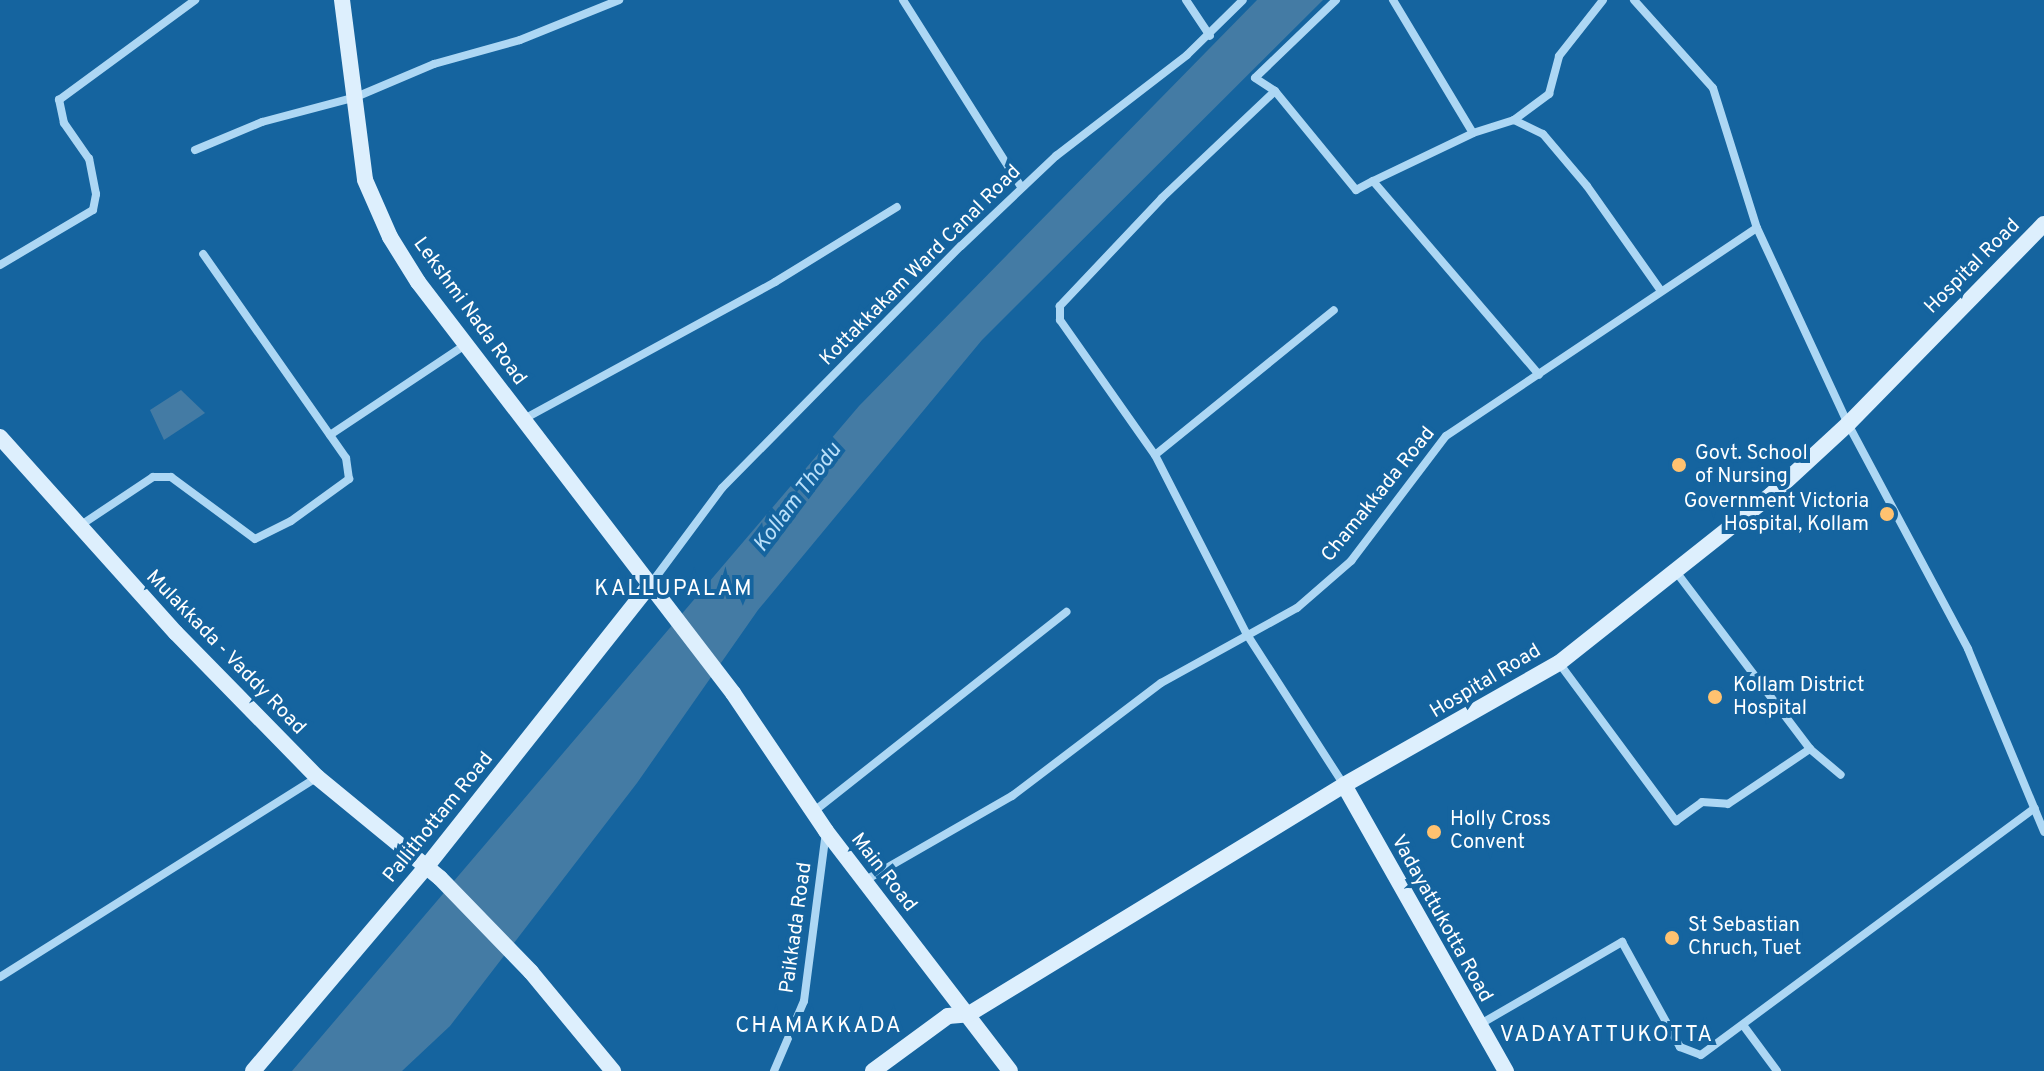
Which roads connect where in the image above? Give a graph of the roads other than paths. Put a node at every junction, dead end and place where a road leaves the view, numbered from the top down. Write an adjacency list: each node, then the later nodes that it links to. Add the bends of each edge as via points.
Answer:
1 (195, 0): 23 (street, via 59,100 64,123 89,159 96,194 93,210)
2 (342, 0): 13 (main road, Lekshmi Nada Road)
3 (619, 0): 13 (street)
4 (903, 0): 18 (street)
5 (1186, 0): 11 (street)
6 (1243, 0): 11 (street, Kottakkakam Ward Canal Road)
7 (1336, 0): 12 (street, via 1255,78)
8 (1393, 0): 15 (street)
9 (1603, 0): 14 (street, via 1559,56 1549,94)
10 (1634, 0): 21 (street, via 1713,88)
11 (1210, 36): 18 (street, Kottakkakam Ward Canal Road)
12 (1275, 91): 17 (street, via 1356,190); 32 (street, via 1162,198 1060,306 1060,320)
13 (356, 97): 16 (street, via 262,122); 26 (main road, Lekshmi Nada Road, via 365,180 390,237)
14 (1514, 120): 15 (street); 24 (street, via 1552,144)
15 (1473, 133): 17 (street)
16 (195, 150)
17 (1373, 181): 27 (street)
18 (1022, 188): 35 (street, Kottakkakam Ward Canal Road, via 722,488)
19 (897, 207): 28 (street, via 775,282)
20 (2044, 224): 29 (main road, Hospital Road)
21 (1757, 228): 24 (street, Chamakkada Road); 29 (street)
22 (203, 254): 30 (street)
23 (0, 265)
24 (1661, 291): 27 (street, Chamakkada Road)
25 (1334, 310): 32 (street)
26 (466, 344): 28 (main road, Lekshmi Nada Road); 30 (street)
27 (1539, 375): 37 (street, Chamakkada Road, via 1446,436 1351,561 1297,608)
28 (524, 419): 35 (main road, Lekshmi Nada Road)
29 (1848, 424): 34 (main road, Hospital Road); 44 (street, via 1968,649)
30 (330, 435): 33 (street, via 346,458 349,479 262,537 248,537 171,477 153,477)
31 (0, 437): 33 (main road, Mulakkada - Vaddy Road)
32 (1155, 455): 37 (street)
33 (77, 528): 42 (main road, Mulakkada - Vaddy Road)
34 (1677, 573): 38 (main road, Hospital Road); 40 (street)
35 (650, 585): 39 (main road, Lekshmi Nada Road); 48 (main road, Pallithottam Road)
36 (1066, 612): 45 (street)
37 (1246, 633): 43 (street); 49 (street, Chamakkada Road, via 1161,683 1012,796)
38 (1559, 663): 40 (street, via 1676,821 1702,802 1728,804); 43 (main road, Hospital Road)
39 (733, 693): 45 (main road, Main Road)
40 (1810, 749): 41 (street)
41 (1841, 775)
42 (317, 777): 48 (main road, Mulakkada - Vaddy Road); 50 (street)
43 (1344, 785): 51 (main road, Hospital Road); 53 (main road, Vadayattukotta Road)
44 (2035, 808): 46 (street); 52 (street)
45 (813, 812): 47 (main road, Main Road)
46 (2043, 827)
47 (826, 831): 49 (main road, Main Road); 54 (street, Paikkada Road, via 804,1001)
48 (434, 872): 55 (main road, Pallithottam Road); 56 (main road, Mulakkada - Vaddy Road, via 531,972)
49 (864, 881): 51 (main road, Main Road)
50 (0, 977)
51 (969, 1014): 57 (main road, Hospital Road, via 948,1016); 58 (main road, Main Road)
52 (1743, 1025): 53 (street, via 1701,1055 1680,1047 1622,942); 60 (street)
53 (1477, 1026): 59 (main road, Vadayattukotta Road)
54 (776, 1070)
55 (253, 1071)
56 (613, 1071)
57 (873, 1071)
58 (1010, 1071)
59 (1506, 1071)
60 (1777, 1071)

